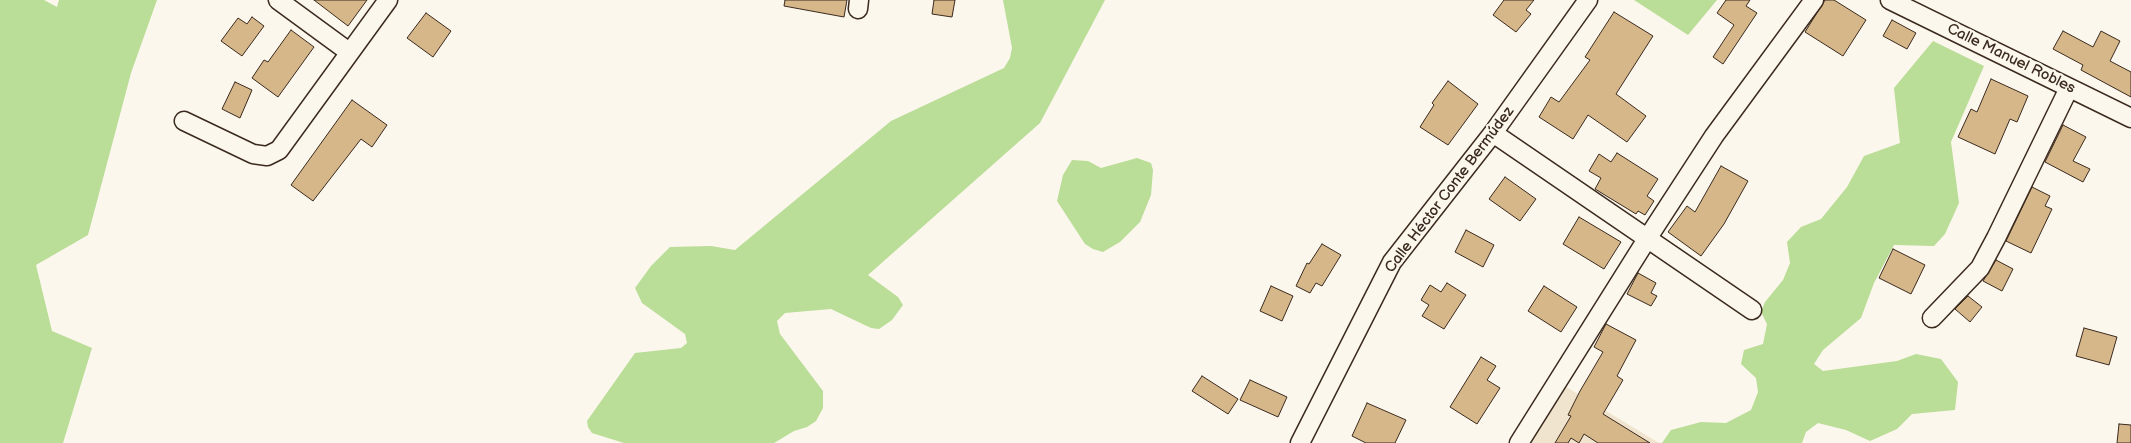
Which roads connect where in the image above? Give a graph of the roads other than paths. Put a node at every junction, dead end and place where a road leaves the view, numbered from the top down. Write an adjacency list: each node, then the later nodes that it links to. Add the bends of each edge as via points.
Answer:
1 (278, 0): 6 (street)
2 (388, 0): 6 (street)
3 (1588, 0): 10 (street, Calle Héctor Conte Bermúdez)
4 (1814, 0): 11 (street, via 1714,136)
5 (1890, 0): 7 (street, Calle Manuel Robles)
6 (349, 52): 9 (street, via 279,150 267,156 253,154)
7 (2069, 88): 8 (street, Calle Manuel Robles); 13 (street, via 1980,268)
8 (2131, 118)
9 (184, 122)
10 (1493, 133): 11 (street); 14 (street, Calle Héctor Conte Bermúdez, via 1392,262)
11 (1647, 239): 12 (street); 15 (street)
12 (1752, 310)
13 (1932, 318)
14 (1300, 443)
15 (1519, 443)

